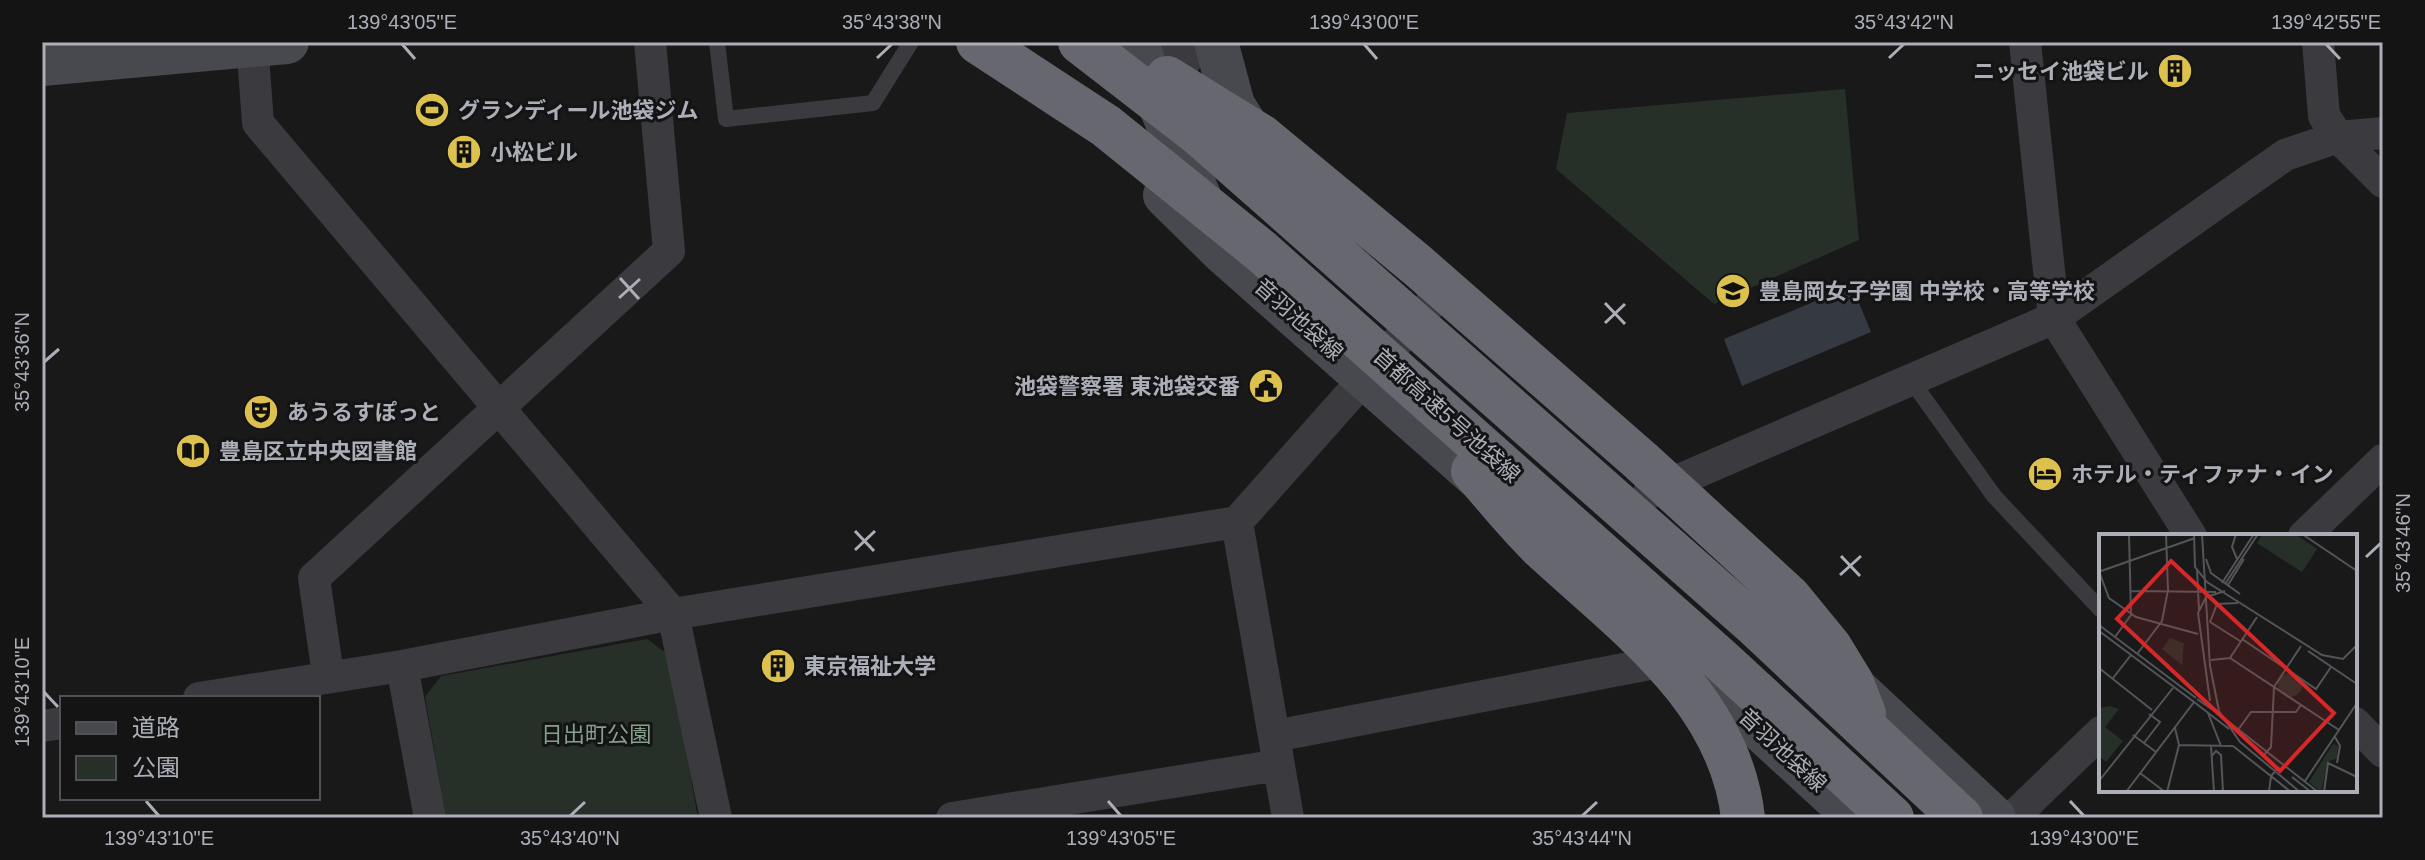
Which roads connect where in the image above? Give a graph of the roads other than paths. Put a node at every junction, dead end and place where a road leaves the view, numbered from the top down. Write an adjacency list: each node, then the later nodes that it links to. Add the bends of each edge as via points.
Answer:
1 (650, 42): 24 (street, via 669,251)
2 (717, 42): 3 (lane, via 726,119 873,103)
3 (911, 42)
4 (978, 42): 20 (highway, 首都高速5号池袋線, bridge, via 1047,84 1168,173)
5 (994, 42): 18 (main road, 音羽池袋線, via 1040,72)
6 (1082, 42): 46 (highway, bridge, via 1149,66 1261,136 1417,265 1789,597 1852,683 1872,734); 48 (highway, 首都高速5号池袋線, bridge, via 1211,145 1754,624)
7 (1137, 42): 18 (main road)
8 (1166, 42): 9 (street, via 1169,62 1186,60)
9 (1184, 42)
10 (1216, 42): 19 (main road, via 1233,105 1253,139 1310,200)
11 (2025, 42): 21 (street)
12 (2318, 42): 16 (street, via 2324,116)
13 (264, 43): 14 (main road); 24 (street, via 258,123)
14 (42, 64)
15 (2383, 133): 16 (street)
16 (2338, 137): 17 (street); 21 (street, via 2285,155)
17 (2383, 182)
18 (1223, 252): 22 (main road, 音羽池袋線)
19 (1430, 304): 22 (street); 26 (main road)
20 (1332, 313): 44 (highway, bridge, via 1541,547 1602,599 1690,692 1732,763); 47 (highway, 首都高速5号池袋線, bridge)
21 (2054, 318): 23 (street); 28 (street)
22 (1365, 379): 27 (street); 32 (main road, 音羽池袋線)
23 (1911, 380): 26 (street); 30 (lane, via 1994,496)
24 (500, 409): 31 (street); 34 (street, via 314,578)
25 (2383, 460): 29 (street)
26 (1646, 494): 49 (main road)
27 (1237, 522): 31 (street); 38 (street)
28 (2190, 534)
29 (2306, 534)
30 (2099, 608)
31 (673, 614): 33 (street); 41 (street)
32 (1684, 658): 38 (street); 45 (main road, 音羽池袋線)
33 (402, 666): 34 (street); 40 (street)
34 (328, 675): 35 (street)
35 (210, 696)
36 (2357, 725): 39 (street)
37 (2099, 734): 50 (street)
38 (1277, 750): 42 (street); 43 (street)
39 (2383, 752)
40 (430, 818)
41 (716, 818)
42 (952, 818)
43 (1288, 818)
44 (1743, 818)
45 (1857, 818)
46 (1882, 818)
47 (1892, 818)
48 (1961, 818)
49 (1994, 818)
50 (2012, 818)

